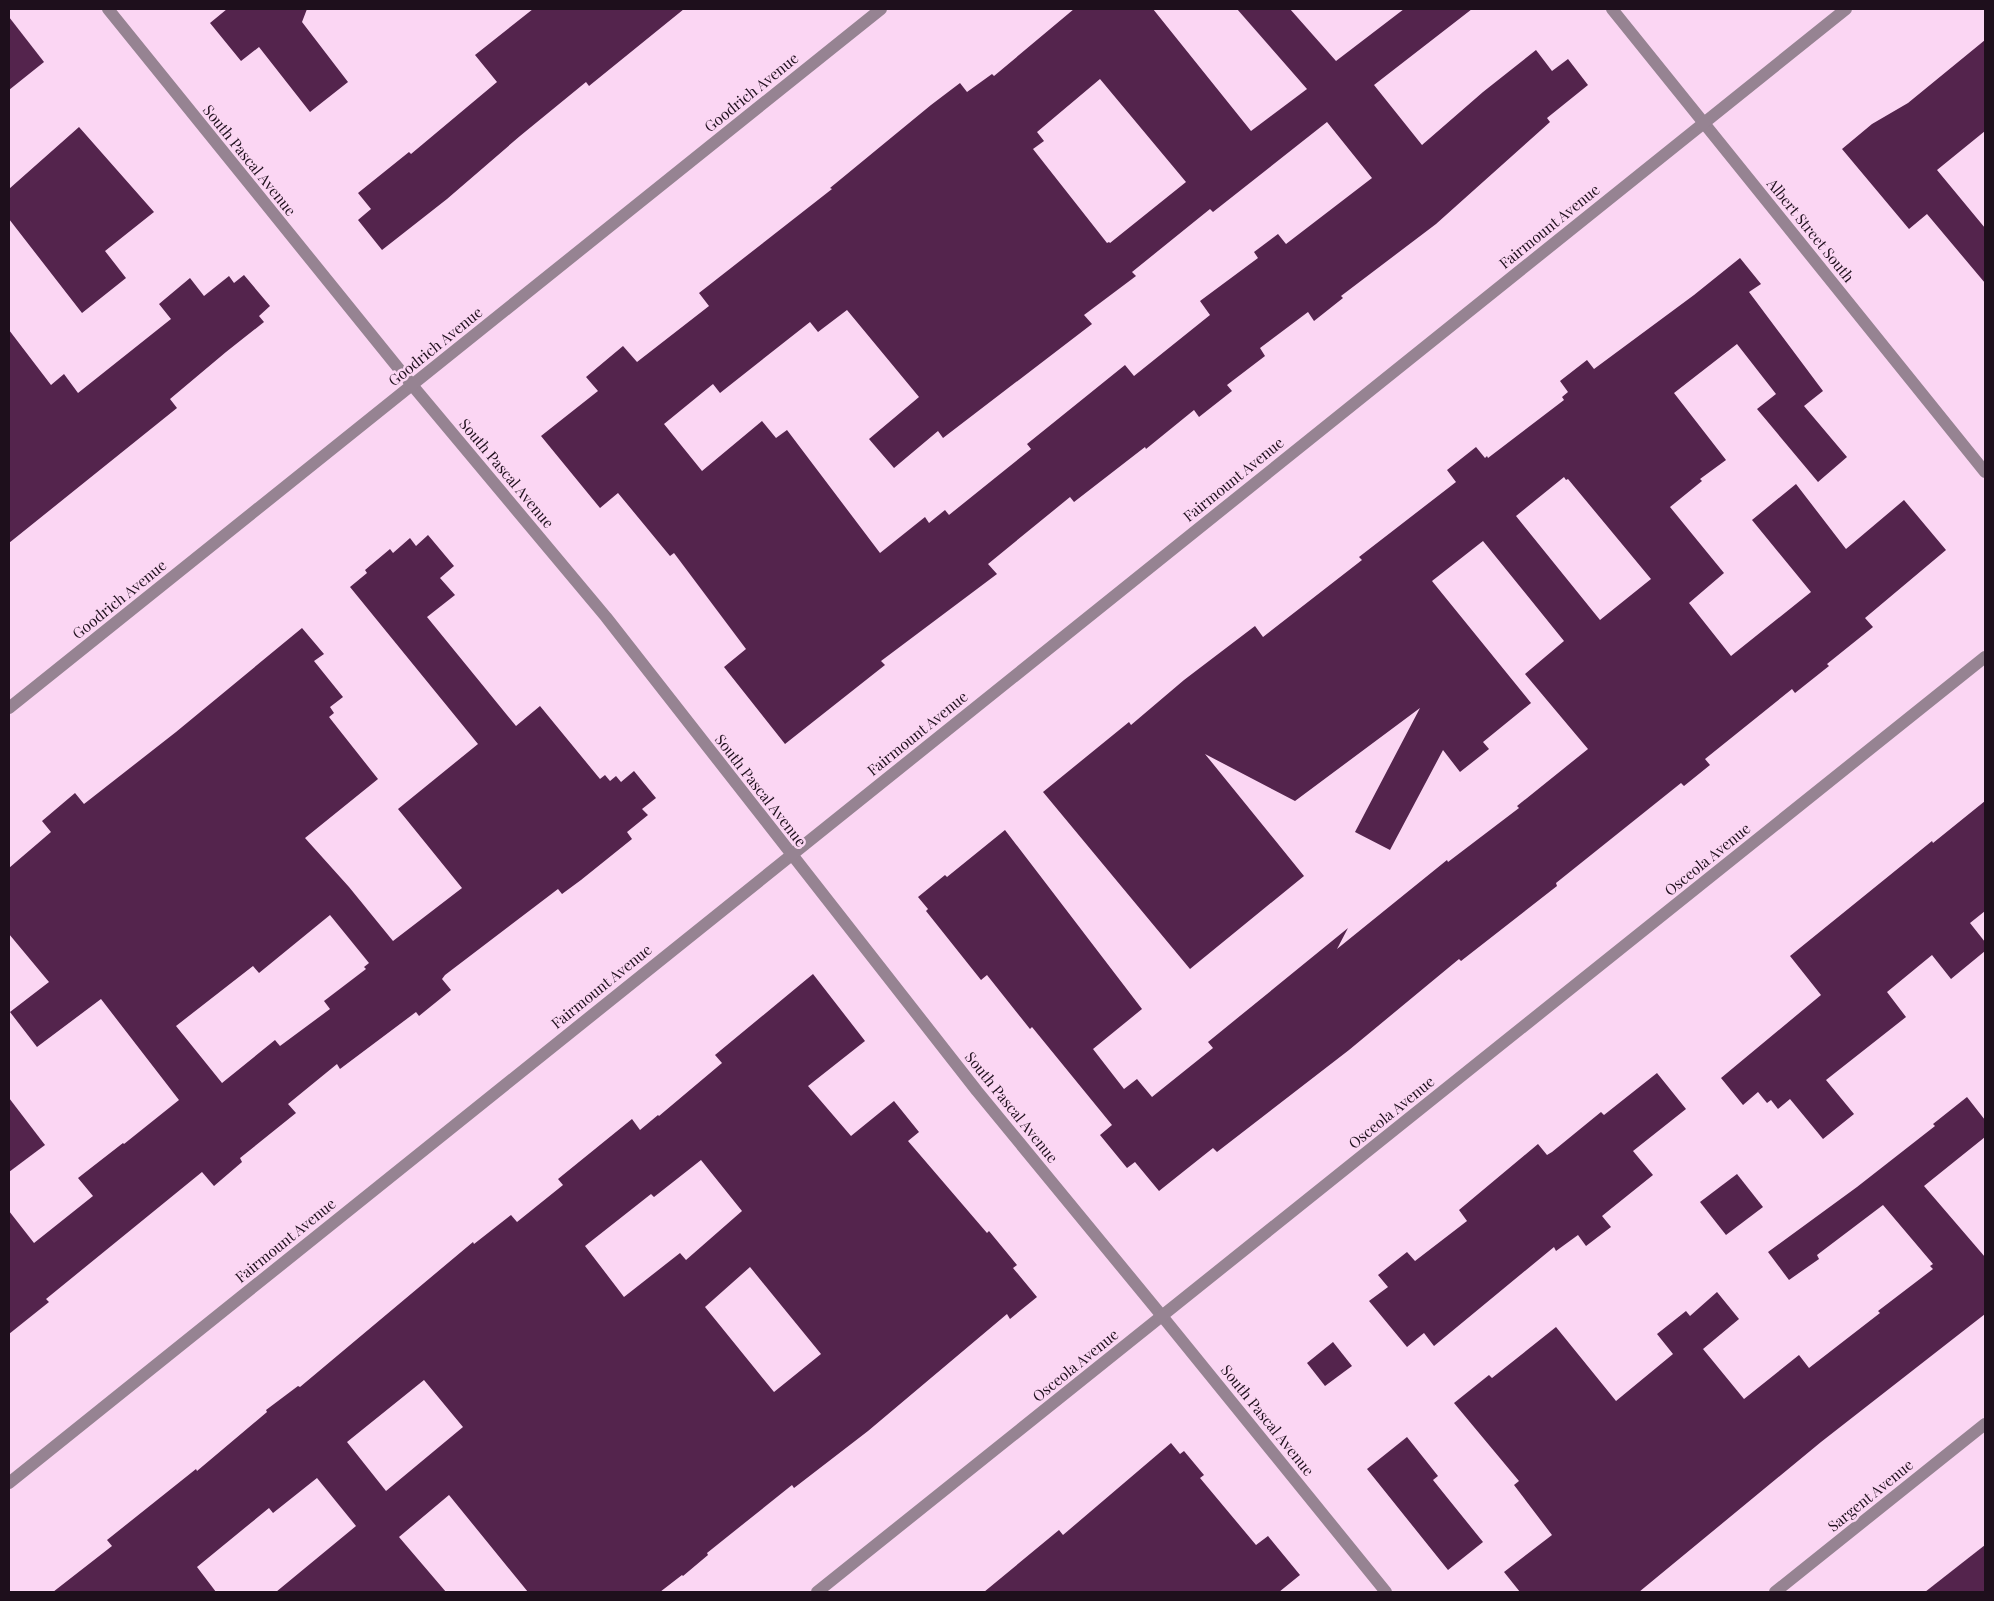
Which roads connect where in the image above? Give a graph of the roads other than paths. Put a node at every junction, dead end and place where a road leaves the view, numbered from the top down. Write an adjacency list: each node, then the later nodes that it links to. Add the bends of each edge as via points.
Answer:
1 (108, 9): 6 (street, South Pascal Avenue)
2 (881, 9): 6 (street, Goodrich Avenue)
3 (1612, 9): 5 (street, Albert Street South)
4 (1846, 9): 5 (street, Fairmount Avenue)
5 (1704, 123): 7 (street, Albert Street South); 10 (street, Fairmount Avenue)
6 (412, 385): 9 (street, Goodrich Avenue); 10 (street, South Pascal Avenue, via 606,617)
7 (1985, 472)
8 (1985, 657): 11 (street, Osceola Avenue)
9 (9, 708)
10 (791, 855): 11 (street, South Pascal Avenue, via 977,1091); 13 (street, Fairmount Avenue)
11 (1162, 1316): 14 (street, Osceola Avenue); 15 (street, South Pascal Avenue)
12 (1985, 1424): 16 (street, Sargent Avenue)
13 (9, 1483)
14 (817, 1592)
15 (1386, 1592)
16 (1775, 1592)

